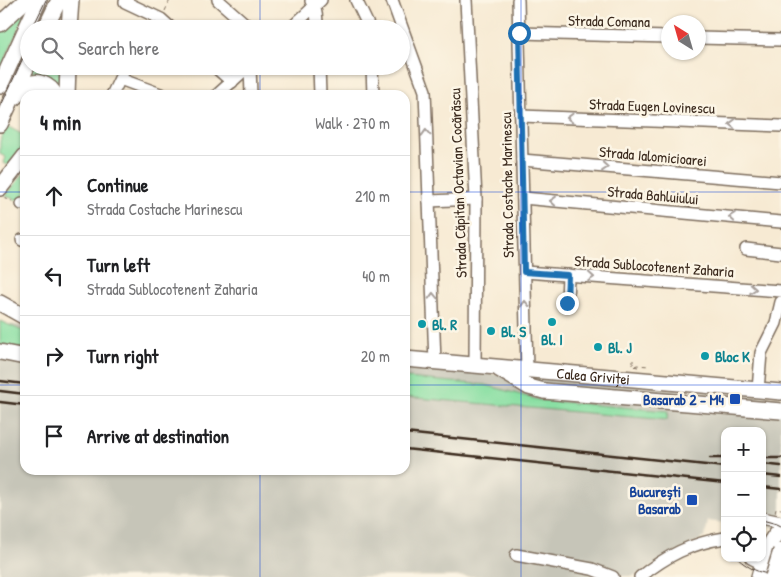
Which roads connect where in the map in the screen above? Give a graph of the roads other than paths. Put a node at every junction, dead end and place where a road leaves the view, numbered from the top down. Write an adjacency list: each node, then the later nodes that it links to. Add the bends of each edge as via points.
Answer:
1 (26, 0): 21 (main road)
2 (39, 0): 12 (main road)
3 (58, 0): 13 (main road)
4 (71, 0): 14 (main road)
5 (218, 0): 16 (street)
6 (356, 0): 19 (street)
7 (392, 0): 20 (street, one-way to 7)
8 (466, 0): 58 (street, Strada Căpitan Octavian Cocărăscu)
9 (518, 0): 22 (street, Strada Costache Marinescu)
10 (125, 2): 15 (street)
11 (315, 2): 17 (street); 18 (street)
12 (30, 20)
13 (48, 20)
14 (70, 20)
15 (162, 20)
16 (241, 20)
17 (298, 20)
18 (316, 20)
19 (366, 20)
20 (399, 20)
21 (0, 24)
22 (519, 33): 23 (street, Strada Comana); 50 (street, Strada Costache Marinescu)
23 (661, 37)
24 (706, 38): 25 (street)
25 (781, 40)
26 (20, 42): 38 (main road)
27 (410, 49): 59 (street, one-way to 27, via 425,90)
28 (23, 75): 49 (main road)
29 (68, 75): 41 (main road)
30 (122, 75): 36 (street)
31 (224, 75): 37 (street)
32 (239, 75): 37 (street)
33 (250, 75): 45 (street)
34 (319, 75): 46 (street)
35 (372, 75): 47 (street)
36 (120, 79): 42 (street); 43 (street)
37 (232, 82): 44 (street)
38 (0, 86)
39 (21, 90): 40 (main road, via 34,82)
40 (53, 90)
41 (67, 90)
42 (114, 90)
43 (150, 90)
44 (223, 90)
45 (251, 90)
46 (320, 90)
47 (373, 90)
48 (20, 91): 49 (main road)
49 (10, 102): 51 (main road)
50 (521, 116): 52 (street, Strada Eugen Lovinescu, one-way to 50); 53 (street, Strada Costache Marinescu)
51 (0, 124)
52 (781, 126)
53 (522, 160): 55 (street, Strada Ialomicioarei, one-way to 55); 57 (street, Strada Costache Marinescu)
54 (20, 162): 56 (main road)
55 (781, 182)
56 (0, 188)
57 (523, 198): 60 (street, Strada Bahluiului, one-way to 57); 63 (street, Strada Costache Marinescu)
58 (476, 199): 59 (street); 74 (street, Strada Căpitan Octavian Cocărăscu)
59 (429, 201): 73 (street, one-way to 59)
60 (781, 222)
61 (746, 249): 62 (street)
62 (781, 253)
63 (524, 272): 64 (street, Strada Sublocotenent Zaharia); 76 (street, Strada Costache Marinescu, one-way to 63)
64 (568, 275): 65 (street, Strada Sublocotenent Zaharia, one-way to 65); 68 (street)
65 (781, 291)
66 (7, 301): 69 (main road)
67 (781, 302): 77 (street, via 776,324 762,353)
68 (567, 303)
69 (20, 313)
70 (0, 352): 71 (main road)
71 (20, 355)
72 (410, 360): 73 (main road, Calea Griviței)
73 (435, 362): 74 (main road, Calea Griviței)
74 (475, 365): 75 (main road, Calea Griviței)
75 (495, 367): 76 (main road, Calea Griviței); 79 (main road, bridge, via 529,387 544,391)
76 (527, 370): 77 (main road, Calea Griviței)
77 (758, 390): 78 (main road, Calea Griviței)
78 (781, 392)
79 (781, 410)
80 (766, 520): 81 (street)
81 (780, 528): 85 (main road)
82 (721, 539): 88 (street, via 682,550)
83 (781, 551): 89 (main road, bridge)
84 (516, 555): 87 (street, via 592,569)
85 (758, 567): 86 (main road)
86 (781, 571)
87 (613, 577)
88 (640, 577)
89 (773, 577)

